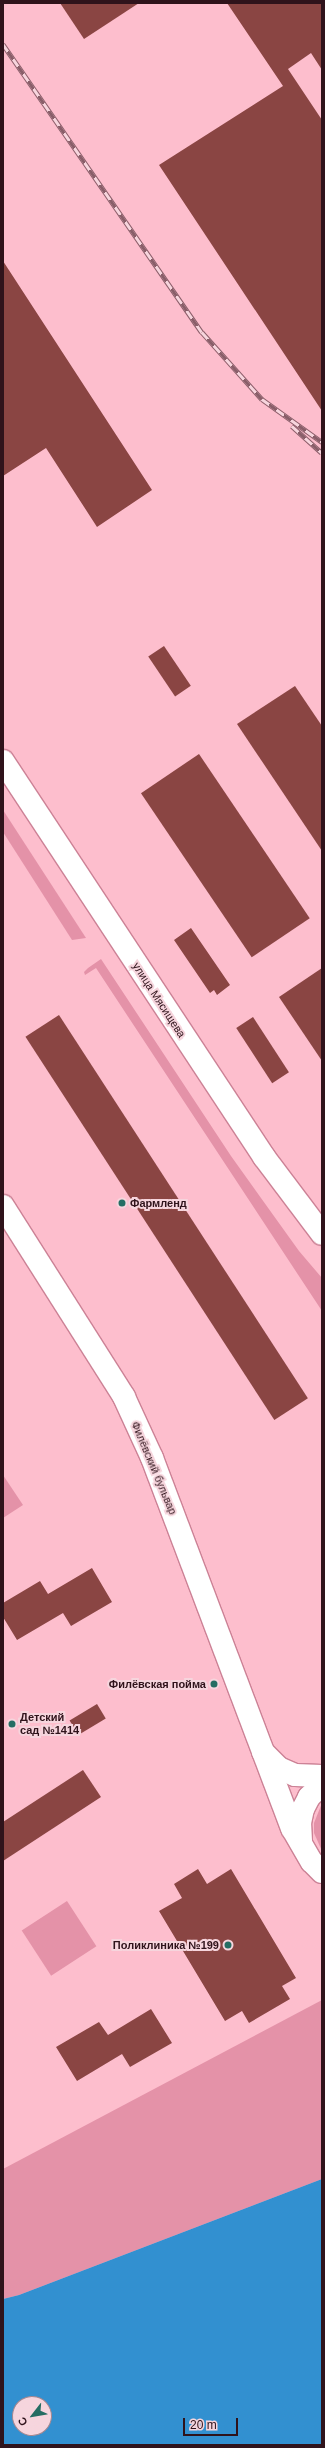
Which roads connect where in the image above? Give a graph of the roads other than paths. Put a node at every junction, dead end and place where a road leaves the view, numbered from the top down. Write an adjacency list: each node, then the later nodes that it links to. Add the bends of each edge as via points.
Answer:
1 (3, 761): 3 (street, улица Мясищева, via 264,1157)
2 (3, 1206): 4 (street, Филёвский бульвар, via 124,1397 146,1444)
3 (322, 1234)
4 (262, 1751): 5 (street, Филёвский бульвар, via 279,1768 295,1775); 7 (street, Филёвский бульвар, via 292,1828)
5 (322, 1776)
6 (322, 1785): 7 (street, Филёвский бульвар, via 309,1797 303,1809 300,1836)
7 (304, 1850): 8 (street, Филёвский бульвар)
8 (322, 1872)

